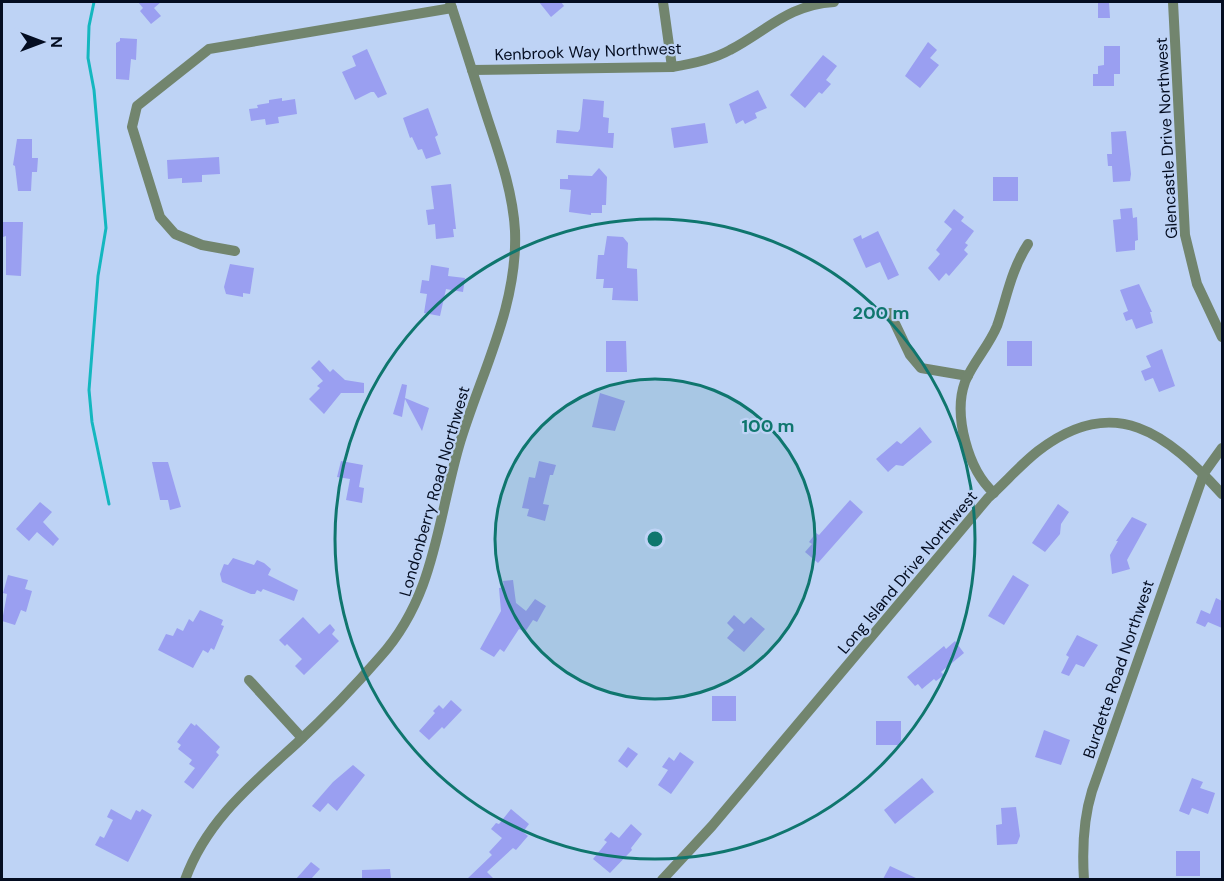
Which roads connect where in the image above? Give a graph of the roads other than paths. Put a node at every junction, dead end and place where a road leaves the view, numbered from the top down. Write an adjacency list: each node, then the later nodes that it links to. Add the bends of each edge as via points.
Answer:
1 (663, 2): 5 (street)
2 (834, 2): 5 (street, Kenbrook Way Northwest, via 788,13 728,51)
3 (1173, 2): 10 (street, Glencastle Drive Northwest, via 1185,235 1197,284)
4 (451, 5): 6 (street, Londonberry Road Northwest); 8 (street, via 220,45 170,77 137,106 132,128 160,218 175,234 202,245)
5 (672, 67): 6 (street, Kenbrook Way Northwest)
6 (472, 69): 17 (street, Londonberry Road Northwest, via 512,210 514,261 502,322 460,446 426,583 417,603 379,659)
7 (1028, 244): 11 (street, via 1012,274 996,328)
8 (235, 251)
9 (890, 313): 11 (street, via 921,368)
10 (1222, 337)
11 (968, 376): 14 (street, via 964,384 963,432 981,481)
12 (1222, 448): 13 (street)
13 (1204, 473): 14 (street, Long Island Drive Northwest, via 1157,435 1123,423 1101,423 1057,438); 15 (street, Long Island Drive Northwest); 20 (street, Burdette Road Northwest, via 1088,805 1082,849)
14 (994, 493): 19 (street, Long Island Drive Northwest, via 712,826)
15 (1222, 494)
16 (249, 680): 17 (street)
17 (302, 738): 18 (street, Londonberry Road Northwest, via 229,806 208,832)
18 (185, 879)
19 (662, 879)
20 (1084, 879)

